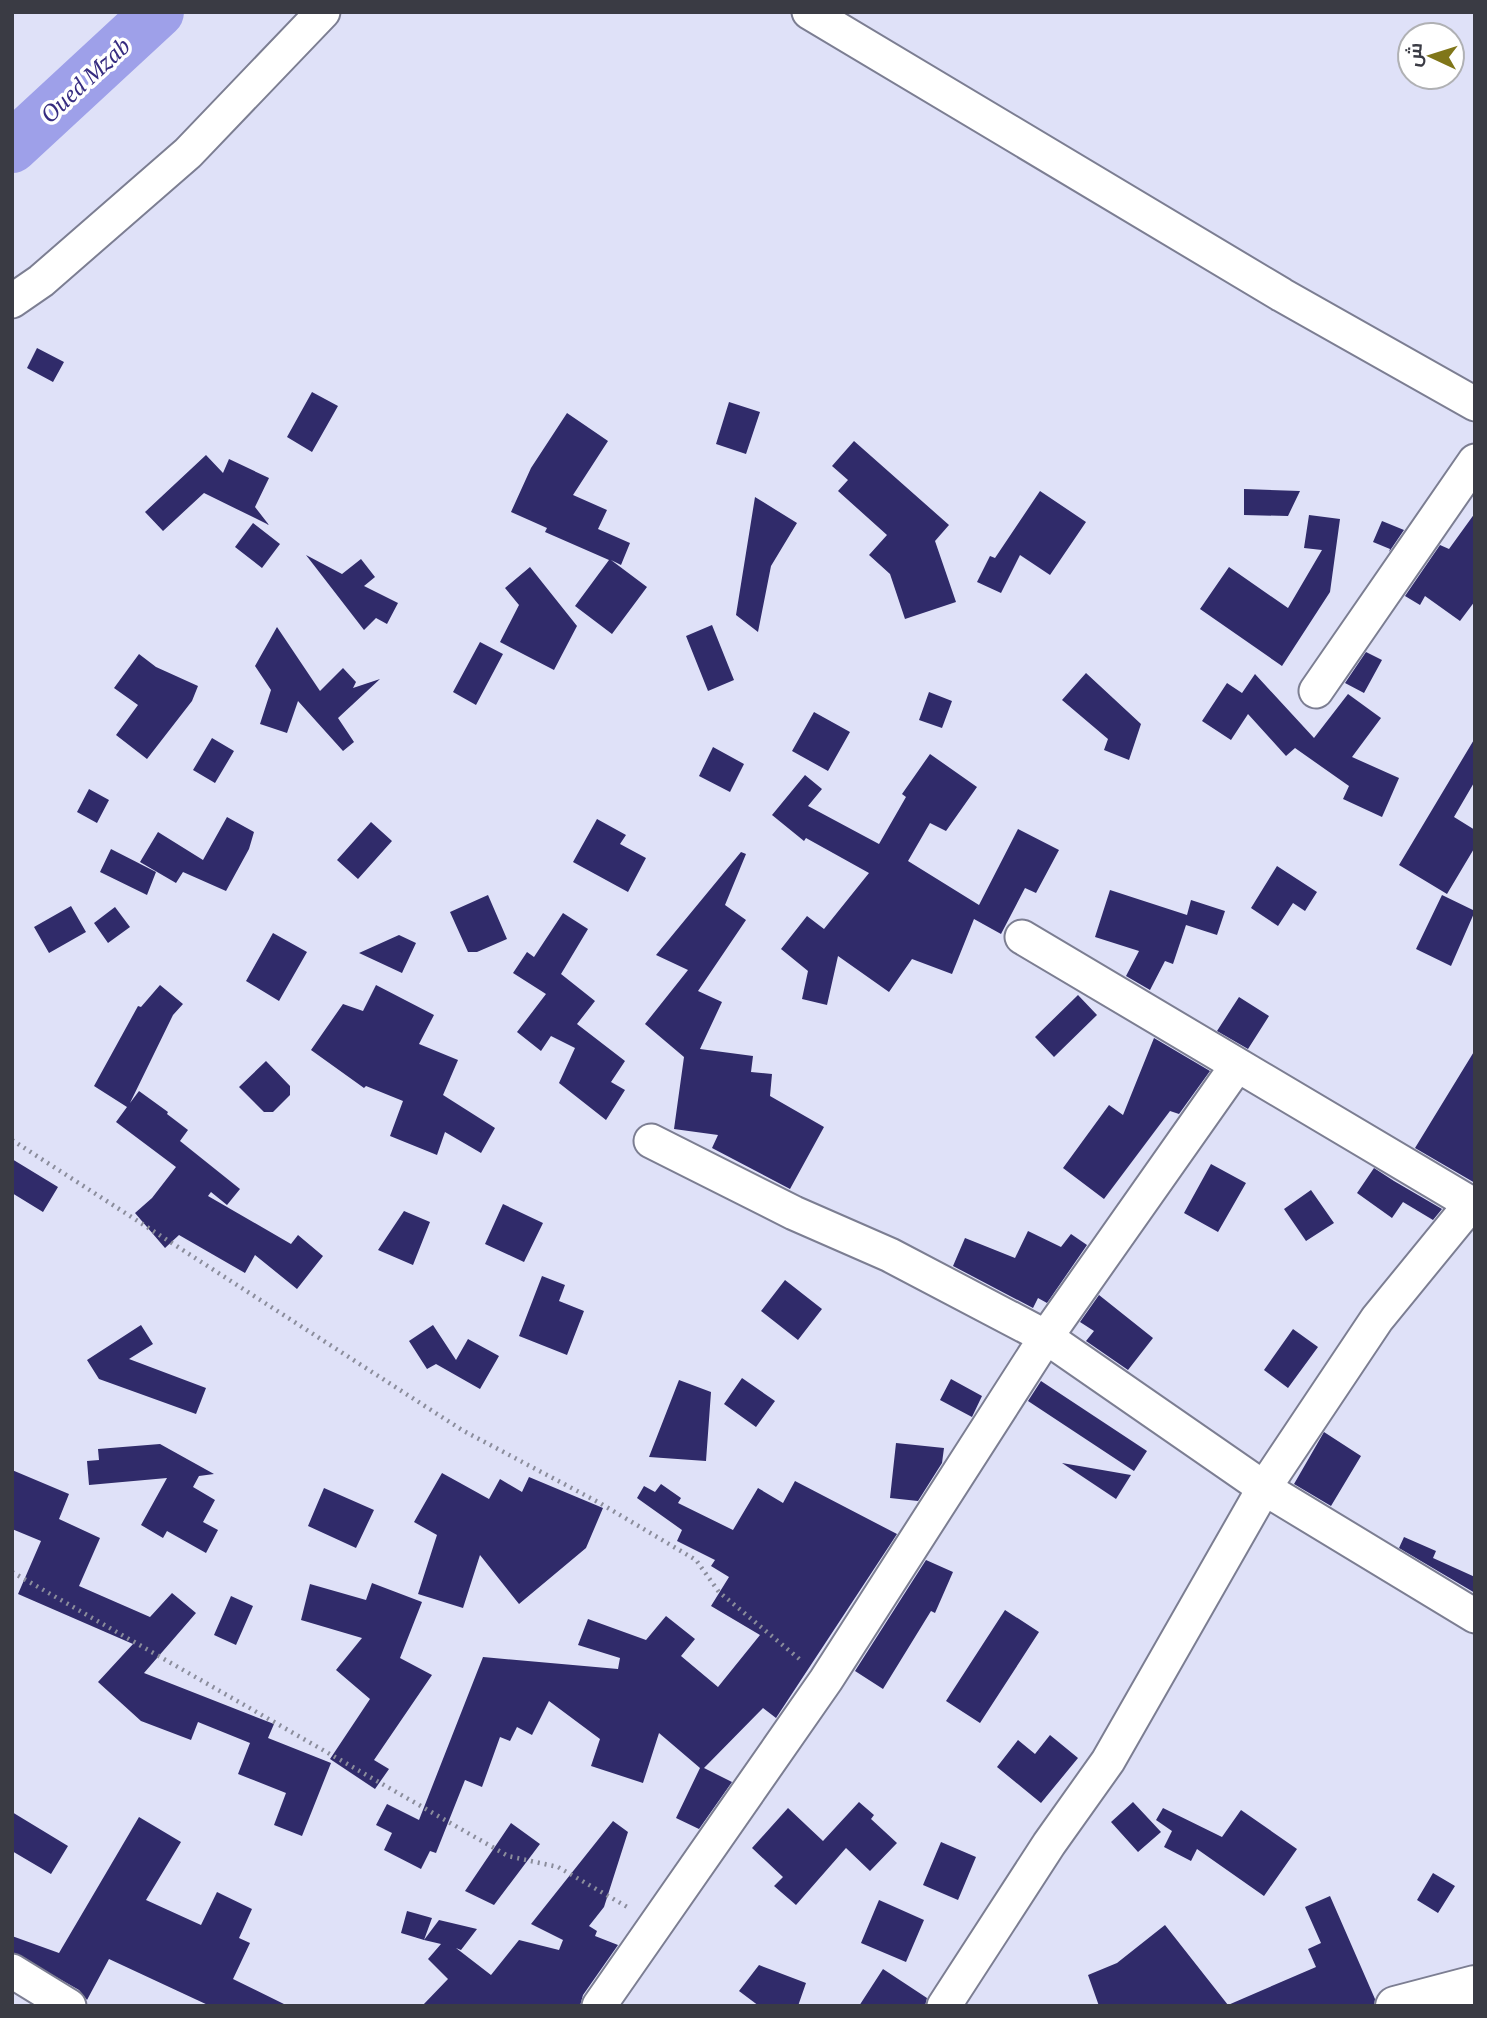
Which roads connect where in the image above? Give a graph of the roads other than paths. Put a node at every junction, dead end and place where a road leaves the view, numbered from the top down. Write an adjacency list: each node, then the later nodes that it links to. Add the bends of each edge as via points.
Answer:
1 (324, 12): 3 (street, via 188,153)
2 (809, 12): 4 (street, via 1282,295)
3 (12, 301)
4 (1475, 404)
5 (1475, 461): 6 (street)
6 (1316, 691)
7 (1022, 937): 8 (street)
8 (1236, 1067): 10 (street); 11 (street)
9 (651, 1141): 11 (street, via 890,1255)
10 (1473, 1205): 12 (street, via 1377,1319)
11 (1046, 1337): 12 (street); 17 (street, via 826,1681)
12 (1264, 1488): 13 (street); 18 (street, via 1108,1761)
13 (1475, 1616)
14 (12, 1971): 16 (street)
15 (1475, 1985): 19 (main road)
16 (69, 2006)
17 (599, 2006)
18 (944, 2006)
19 (1395, 2006)

